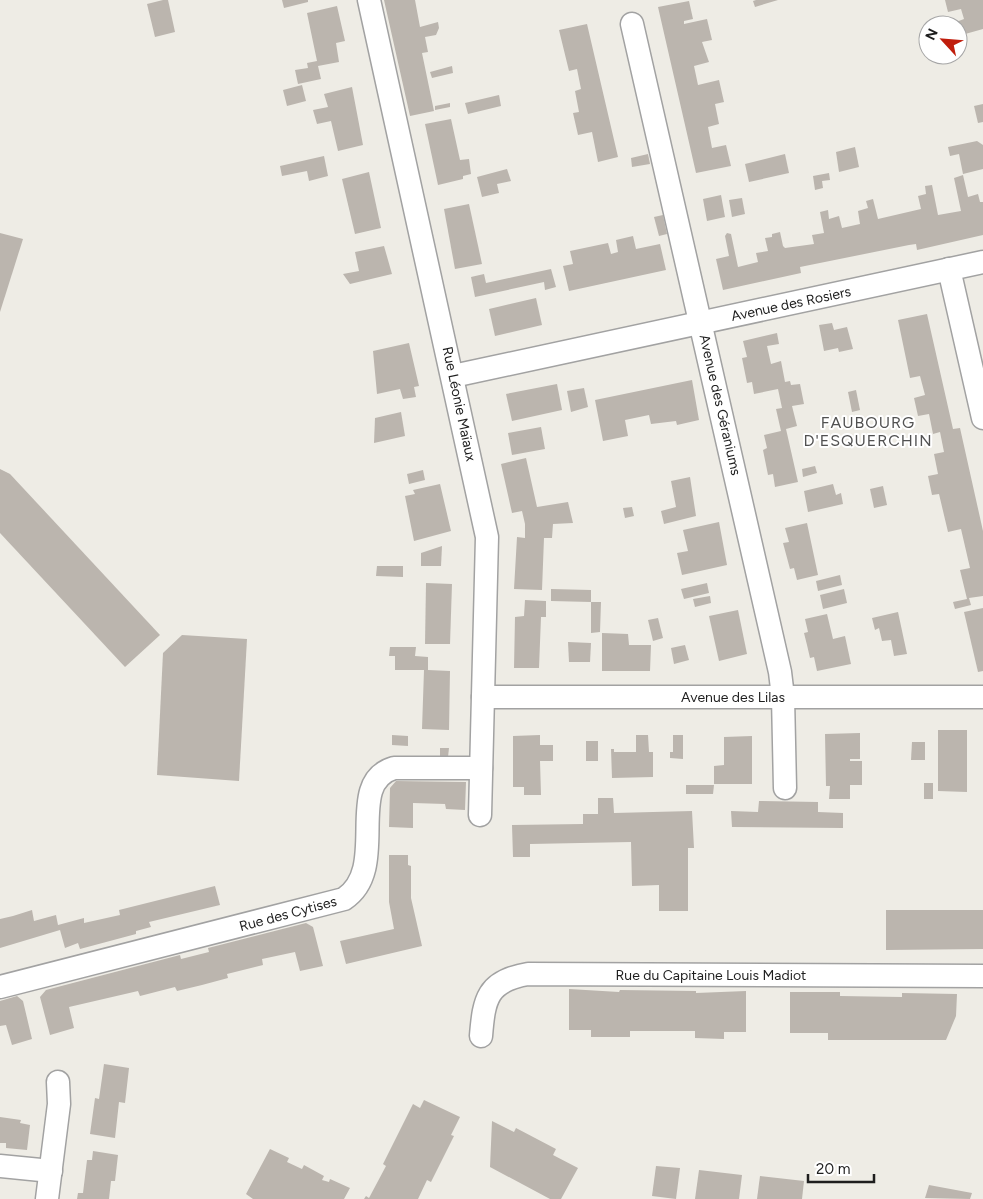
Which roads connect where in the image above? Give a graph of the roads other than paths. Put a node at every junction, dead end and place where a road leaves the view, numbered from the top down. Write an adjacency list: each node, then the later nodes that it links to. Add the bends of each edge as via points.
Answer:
1 (369, 0): 6 (street, Rue Léonie Maïaux)
2 (632, 24): 5 (street, Avenue des Géraniums)
3 (983, 262): 4 (street, Avenue des Rosiers)
4 (949, 269): 5 (street, Avenue des Rosiers); 7 (street)
5 (702, 324): 6 (street, Avenue des Rosiers); 9 (street, Avenue des Géraniums)
6 (453, 376): 8 (street, Rue Léonie Maïaux, via 487,537)
7 (983, 418)
8 (483, 697): 9 (street, Avenue des Lilas); 11 (street, Rue Léonie Maïaux)
9 (783, 697): 10 (street, Avenue des Lilas); 12 (street, Avenue des Géraniums)
10 (983, 697)
11 (481, 768): 13 (street, Rue Léonie Maïaux); 15 (street, Rue des Cytises, via 394,768 381,773 370,793 367,861 363,878 344,899)
12 (785, 788)
13 (480, 815)
14 (983, 976): 16 (street, Rue du Capitaine Louis Madiot, via 528,974 514,976 494,988 486,998)
15 (0, 987)
16 (481, 1036)
17 (58, 1082): 19 (street, via 60,1104)
18 (0, 1166): 19 (street)
19 (51, 1171): 20 (street)
20 (47, 1199)

